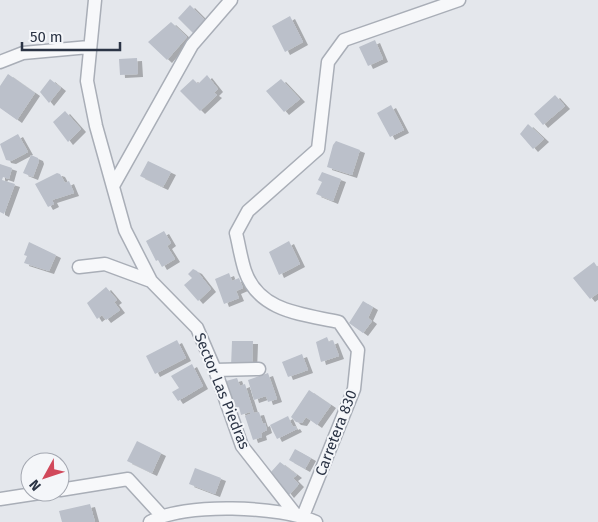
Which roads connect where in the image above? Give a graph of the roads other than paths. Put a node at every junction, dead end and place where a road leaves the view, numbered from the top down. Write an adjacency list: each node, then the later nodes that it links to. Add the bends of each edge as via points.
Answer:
1 (95, 0): 4 (street, Sector Las Piedras)
2 (231, 0): 6 (street, via 192,45)
3 (459, 0): 14 (street, Carretera 830, via 344,40 328,62 318,149 248,210 236,233 246,273 260,297 281,310 339,322 358,350 354,389)
4 (89, 47): 5 (street, via 23,53); 6 (street, Sector Las Piedras, via 87,81)
5 (0, 62)
6 (113, 186): 8 (street, Sector Las Piedras, via 125,230)
7 (79, 266): 8 (street, via 105,264)
8 (152, 281): 10 (street, Sector Las Piedras, via 197,328)
9 (259, 369): 10 (street)
10 (215, 370): 14 (street, Sector Las Piedras, via 242,446)
11 (70, 488): 15 (street, via 128,479)
12 (20, 496): 13 (street)
13 (0, 499)
14 (300, 516): 15 (street, via 210,507); 16 (street)
15 (156, 519)
16 (316, 522)

